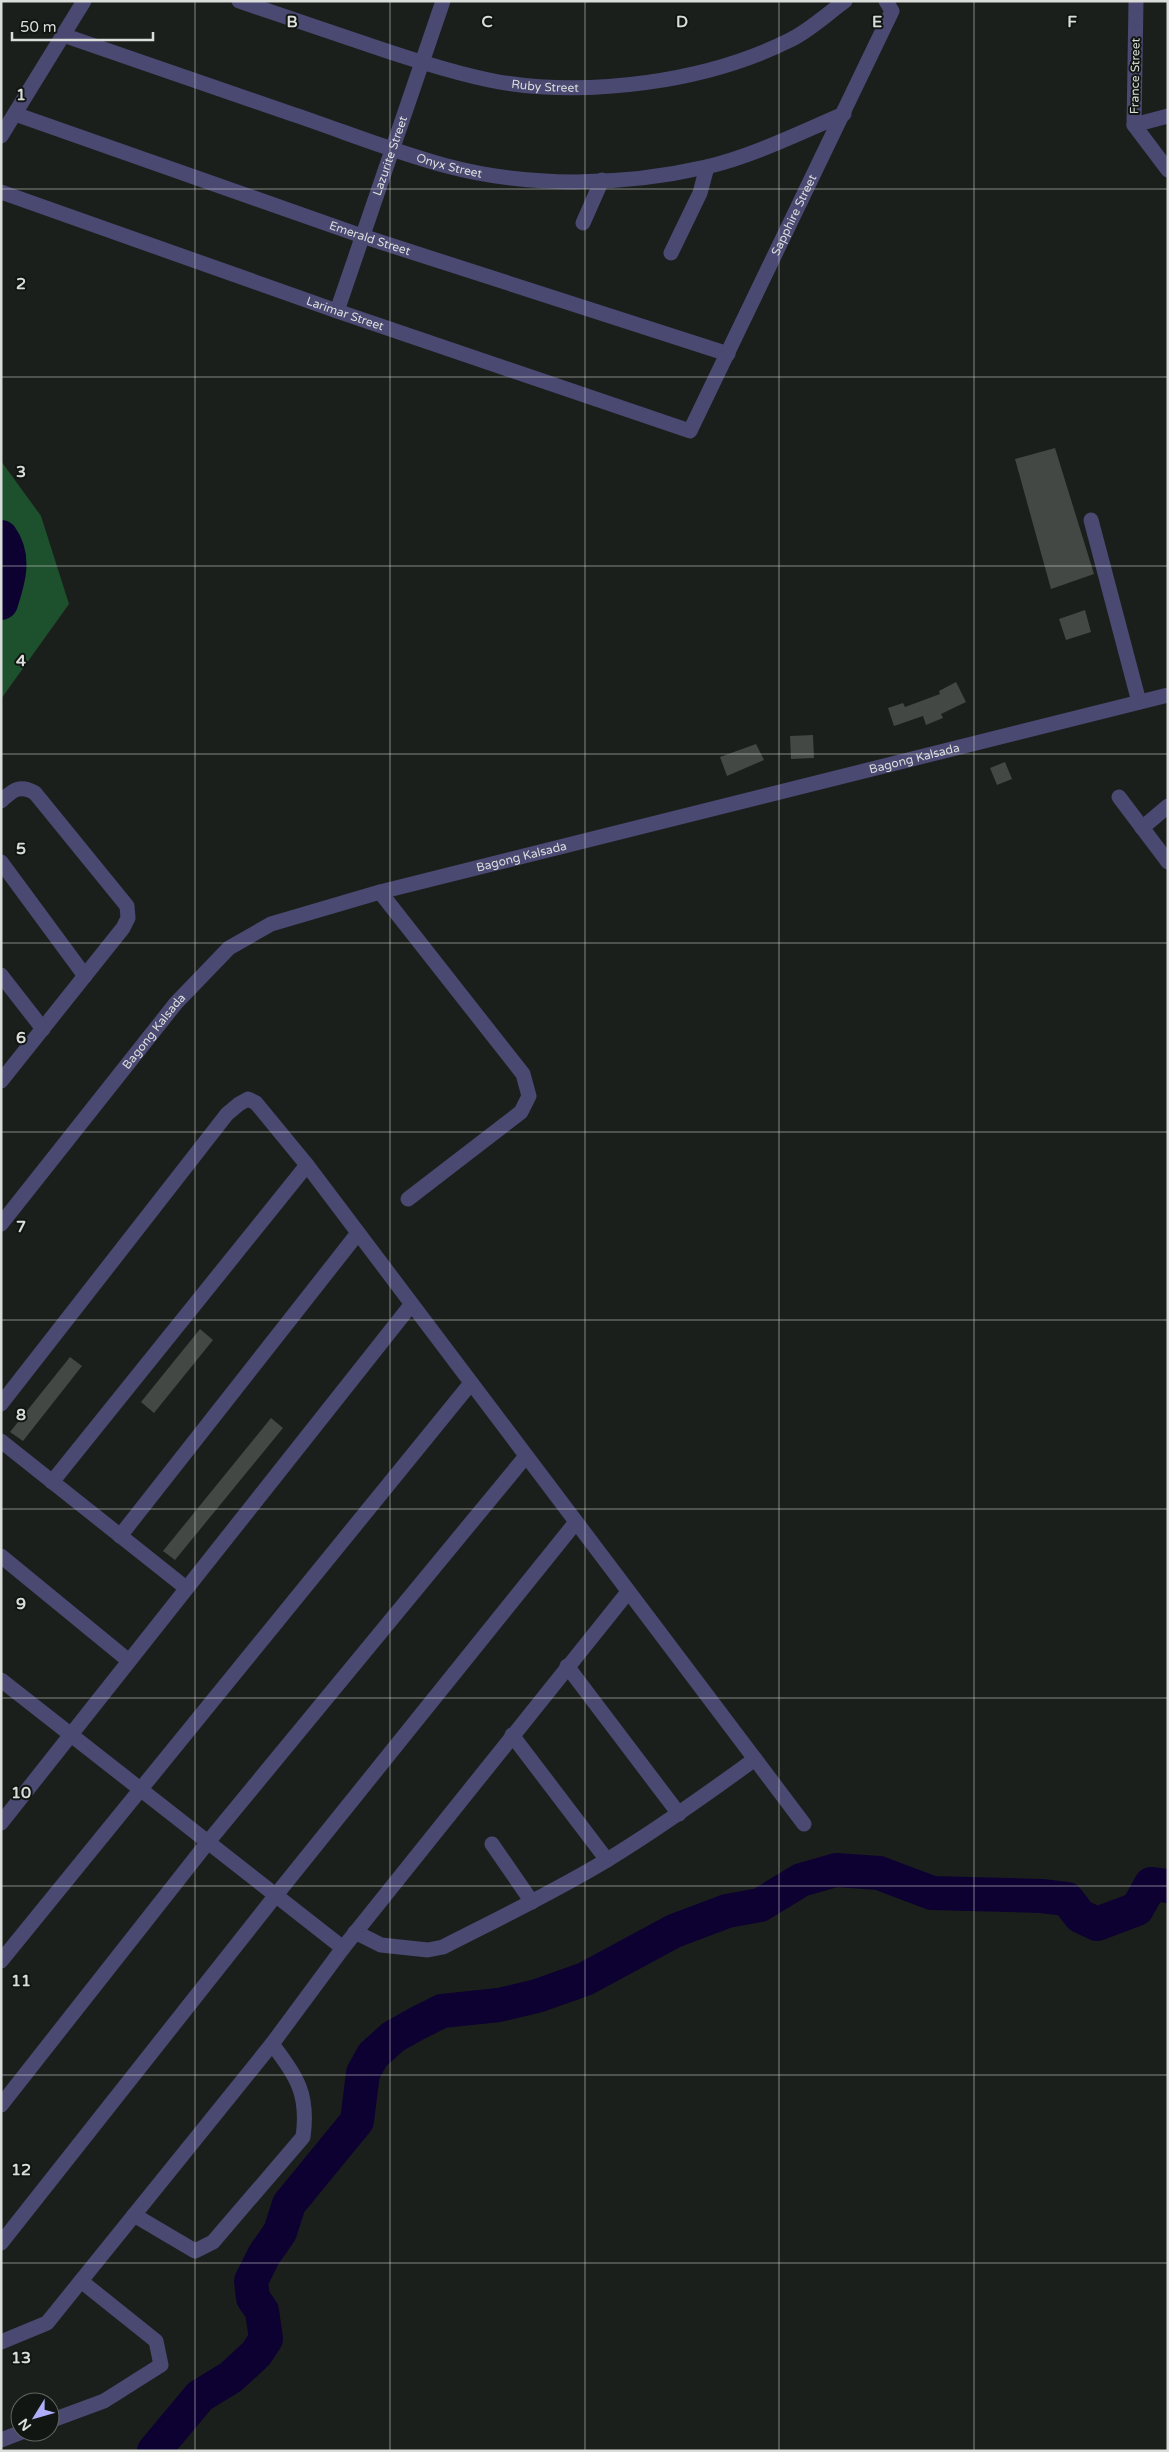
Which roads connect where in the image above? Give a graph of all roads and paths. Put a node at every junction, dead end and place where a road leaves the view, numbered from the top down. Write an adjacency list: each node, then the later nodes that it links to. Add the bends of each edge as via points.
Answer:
1 (84, 1): 7 (street)
2 (239, 1): 8 (street, Ruby Street)
3 (443, 1): 8 (street, Lazurite Street)
4 (845, 1): 8 (street, Ruby Street, via 791,40 731,64 661,79 557,89 498,82)
5 (886, 1): 10 (street, Sapphire Street, via 892,11)
6 (1136, 1): 12 (street, France Street)
7 (63, 35): 9 (street); 14 (street, Onyx Street)
8 (420, 62): 14 (street, Lazurite Street)
9 (15, 114): 13 (street); 20 (street, Emerald Street)
10 (844, 114): 15 (street, Onyx Street); 23 (street, Sapphire Street)
11 (1168, 116): 12 (street)
12 (1134, 125): 16 (street, France Street)
13 (1, 136)
14 (392, 148): 17 (street, Onyx Street, via 447,166 504,177 566,182); 20 (street, Lazurite Street)
15 (707, 167): 17 (street, Onyx Street, via 640,178); 21 (street, via 700,193)
16 (1168, 170)
17 (602, 180): 19 (street)
18 (1, 192): 22 (street, Larimar Street)
19 (583, 223)
20 (362, 236): 22 (street, Lazurite Street); 23 (street, Emerald Street)
21 (671, 253)
22 (337, 312): 24 (street, Larimar Street)
23 (728, 354): 24 (street, Sapphire Street)
24 (690, 431)
25 (1091, 520): 27 (street)
26 (1168, 695): 27 (street, Bagong Kalsada)
27 (1139, 702): 34 (street, Bagong Kalsada)
28 (1119, 797): 31 (street)
29 (1, 801): 36 (street, via 14,789 27,788 35,793 128,906 128,918 123,928)
30 (1168, 806): 31 (street)
31 (1142, 828): 33 (street)
32 (1, 862): 36 (street)
33 (1168, 862)
34 (380, 892): 40 (street, via 524,1074 529,1096 521,1112); 41 (street, Bagong Kalsada, via 271,924 229,948 176,1003)
35 (1, 975): 37 (street)
36 (85, 976): 37 (street)
37 (43, 1029): 38 (street)
38 (1, 1081)
39 (307, 1165): 42 (street); 45 (street, via 256,1103 248,1099 239,1104 227,1114); 48 (street)
40 (408, 1199)
41 (1, 1224)
42 (358, 1233): 43 (street); 50 (street)
43 (410, 1305): 44 (street); 52 (street)
44 (471, 1382): 47 (street); 60 (street)
45 (1, 1404)
46 (1, 1441): 48 (street)
47 (526, 1456): 49 (street); 64 (street)
48 (52, 1482): 50 (street)
49 (576, 1522): 53 (street); 67 (street)
50 (120, 1536): 52 (street)
51 (1, 1556): 54 (street)
52 (186, 1588): 54 (street)
53 (628, 1592): 55 (street); 59 (street)
54 (129, 1661): 57 (street)
55 (567, 1666): 58 (street); 61 (street)
56 (1, 1680): 57 (street)
57 (71, 1735): 60 (street); 62 (street)
58 (512, 1735): 66 (street); 69 (street)
59 (755, 1759): 61 (street); 63 (street)
60 (141, 1790): 64 (street); 71 (street)
61 (679, 1814): 66 (street)
62 (1, 1823)
63 (804, 1824)
64 (208, 1842): 67 (street); 73 (street)
65 (492, 1844): 68 (street)
66 (607, 1860): 68 (street)
67 (276, 1895): 70 (street); 75 (street)
68 (532, 1902): 69 (street, via 442,1947 428,1950 381,1945)
69 (355, 1932): 70 (street)
70 (343, 1948): 72 (street)
71 (1, 1962)
72 (272, 2044): 74 (street); 74 (street, via 294,2072 302,2093 306,2118 303,2138 213,2242 195,2251)
73 (1, 2104)
74 (134, 2215): 76 (street)
75 (1, 2243)
76 (81, 2281): 77 (street, via 47,2323); 78 (street, via 156,2341 161,2365 104,2401)
77 (1, 2342)
78 (60, 2417)

